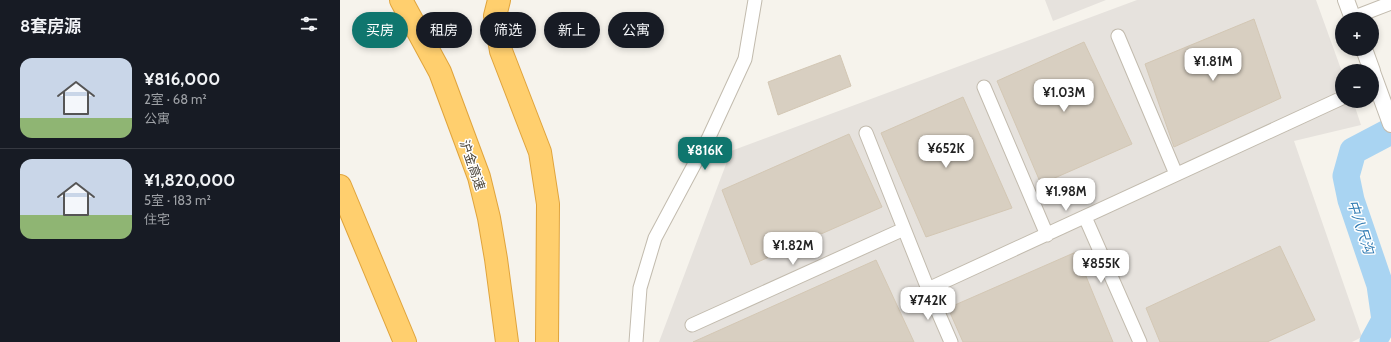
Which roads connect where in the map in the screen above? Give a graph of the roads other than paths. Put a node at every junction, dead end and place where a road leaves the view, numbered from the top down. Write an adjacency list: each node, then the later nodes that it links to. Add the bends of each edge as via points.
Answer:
1 (401, 0): 22 (highway, 沪金高速, via 440,72 479,177 494,246)
2 (499, 0): 23 (highway, via 495,16 501,51 540,152 548,204)
3 (755, 0): 24 (street, via 745,59 709,137 655,238 640,288)
4 (1346, 0): 6 (street)
5 (1391, 3): 7 (street)
6 (1350, 12)
7 (1368, 12)
8 (1118, 36): 14 (street)
9 (984, 87): 18 (street)
10 (1379, 93): 12 (street)
11 (1335, 101): 14 (street)
12 (1391, 124)
13 (866, 133): 17 (street)
14 (1176, 174): 16 (street)
15 (340, 186): 21 (highway)
16 (1085, 217): 18 (street); 26 (street)
17 (904, 229): 19 (street); 20 (street)
18 (1047, 235): 19 (street)
19 (928, 289): 25 (street)
20 (692, 325)
21 (405, 342)
22 (507, 342)
23 (547, 342)
24 (636, 342)
25 (951, 342)
26 (1140, 342)

